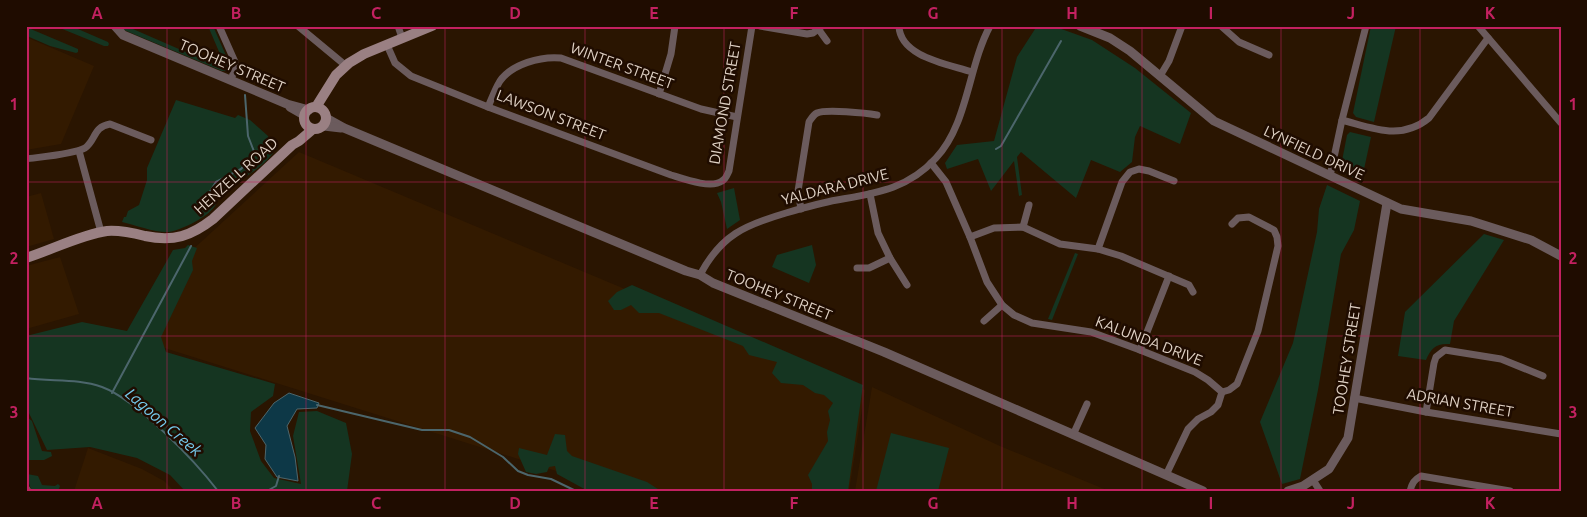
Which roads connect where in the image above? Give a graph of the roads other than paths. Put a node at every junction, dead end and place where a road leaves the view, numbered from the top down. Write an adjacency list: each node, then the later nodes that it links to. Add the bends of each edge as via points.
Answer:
1 (115, 26): 25 (street, TOOHEY STREET, via 123,35)
2 (219, 26): 25 (street, via 235,62)
3 (298, 26): 22 (street)
4 (398, 26): 17 (street)
5 (432, 26): 17 (main road)
6 (676, 26): 26 (street)
7 (752, 26): 29 (street, DIAMOND STREET)
8 (760, 26): 16 (street, via 807,34)
9 (899, 26): 23 (street, via 907,47 922,56)
10 (990, 26): 23 (street, YALDARA DRIVE)
11 (1080, 26): 24 (street, LYNFIELD DRIVE, via 1110,38)
12 (1182, 26): 24 (street)
13 (1222, 26): 21 (street, via 1239,42)
14 (1366, 26): 31 (street)
15 (1478, 26): 18 (street)
16 (821, 28): 19 (street)
17 (402, 38): 20 (main road)
18 (1488, 38): 31 (street, via 1429,118 1418,126 1404,131 1380,130); 32 (street)
19 (826, 41)
20 (386, 45): 22 (main road); 27 (street, LAWSON STREET, via 395,63 411,76)
21 (1269, 55)
22 (345, 65): 30 (main road, via 326,92)
23 (972, 72): 36 (street, YALDARA DRIVE, via 957,125 945,148)
24 (1160, 76): 37 (street, LYNFIELD DRIVE, via 1214,121)
25 (231, 80): 30 (street, TOOHEY STREET)
26 (659, 94): 27 (street, WINTER STREET, via 549,56 509,72 500,80); 29 (street, WINTER STREET, via 701,109)
27 (488, 106): 39 (street, LAWSON STREET, via 692,182)
28 (877, 115): 43 (street, via 826,112 812,117 808,122 798,191)
29 (737, 117): 39 (street, DIAMOND STREET, via 729,171)
30 (315, 118): 46 (main road, HENZELL ROAD, via 299,141 201,228 172,239 120,231); 53 (street, TOOHEY STREET)
31 (1342, 120): 37 (street)
32 (1561, 123)
33 (151, 140): 34 (street, via 110,124 98,129)
34 (79, 151): 35 (street); 46 (street)
35 (26, 159)
36 (931, 164): 40 (street, YALDARA DRIVE, via 906,182); 47 (street, KALUNDA DRIVE, via 946,182)
37 (1330, 176): 41 (street, LYNFIELD DRIVE)
38 (1174, 181): 48 (street, via 1149,171 1139,169 1130,172 1122,182)
39 (721, 182)
40 (870, 194): 43 (street, YALDARA DRIVE); 51 (street, via 875,224)
41 (1387, 203): 49 (street, LYNFIELD DRIVE, via 1401,209 1471,221 1531,240); 62 (street, TOOHEY STREET)
42 (1029, 205): 45 (street)
43 (801, 208): 53 (street, YALDARA DRIVE, via 755,223 736,233 719,247)
44 (1232, 224): 61 (street, via 1238,218 1249,217 1274,230 1278,246 1258,331 1237,384)
45 (1023, 227): 47 (street, via 994,228); 48 (street, via 1060,244)
46 (101, 232): 50 (main road, HENZELL ROAD)
47 (970, 237): 57 (street, KALUNDA DRIVE, via 987,282)
48 (1098, 249): 54 (street)
49 (1561, 256)
50 (26, 258)
51 (890, 258): 52 (street, via 869,268); 55 (street)
52 (857, 268)
53 (700, 275): 66 (street, TOOHEY STREET)
54 (1169, 276): 56 (street, via 1188,285); 59 (street)
55 (907, 285)
56 (1193, 292)
57 (1002, 305): 58 (street); 59 (street, KALUNDA DRIVE, via 1032,323 1091,332)
58 (984, 321)
59 (1140, 350): 61 (street, KALUNDA DRIVE, via 1195,372)
60 (1542, 376): 64 (street, via 1501,358 1445,350 1434,363)
61 (1222, 392): 67 (street, via 1218,405 1188,429)
62 (1354, 398): 64 (street, ADRIAN STREET); 68 (street, TOOHEY STREET, via 1348,438 1329,469)
63 (1087, 404): 66 (street)
64 (1426, 412): 65 (street, ADRIAN STREET)
65 (1561, 434)
66 (1074, 435): 67 (street, TOOHEY STREET)
67 (1166, 475): 69 (street, TOOHEY STREET)
68 (1313, 480): 70 (street, TOOHEY STREET); 71 (street)
69 (1203, 491)
70 (1288, 491)
71 (1320, 491)
72 (1410, 491): 73 (street, via 1412,483 1421,476)
73 (1510, 491)

